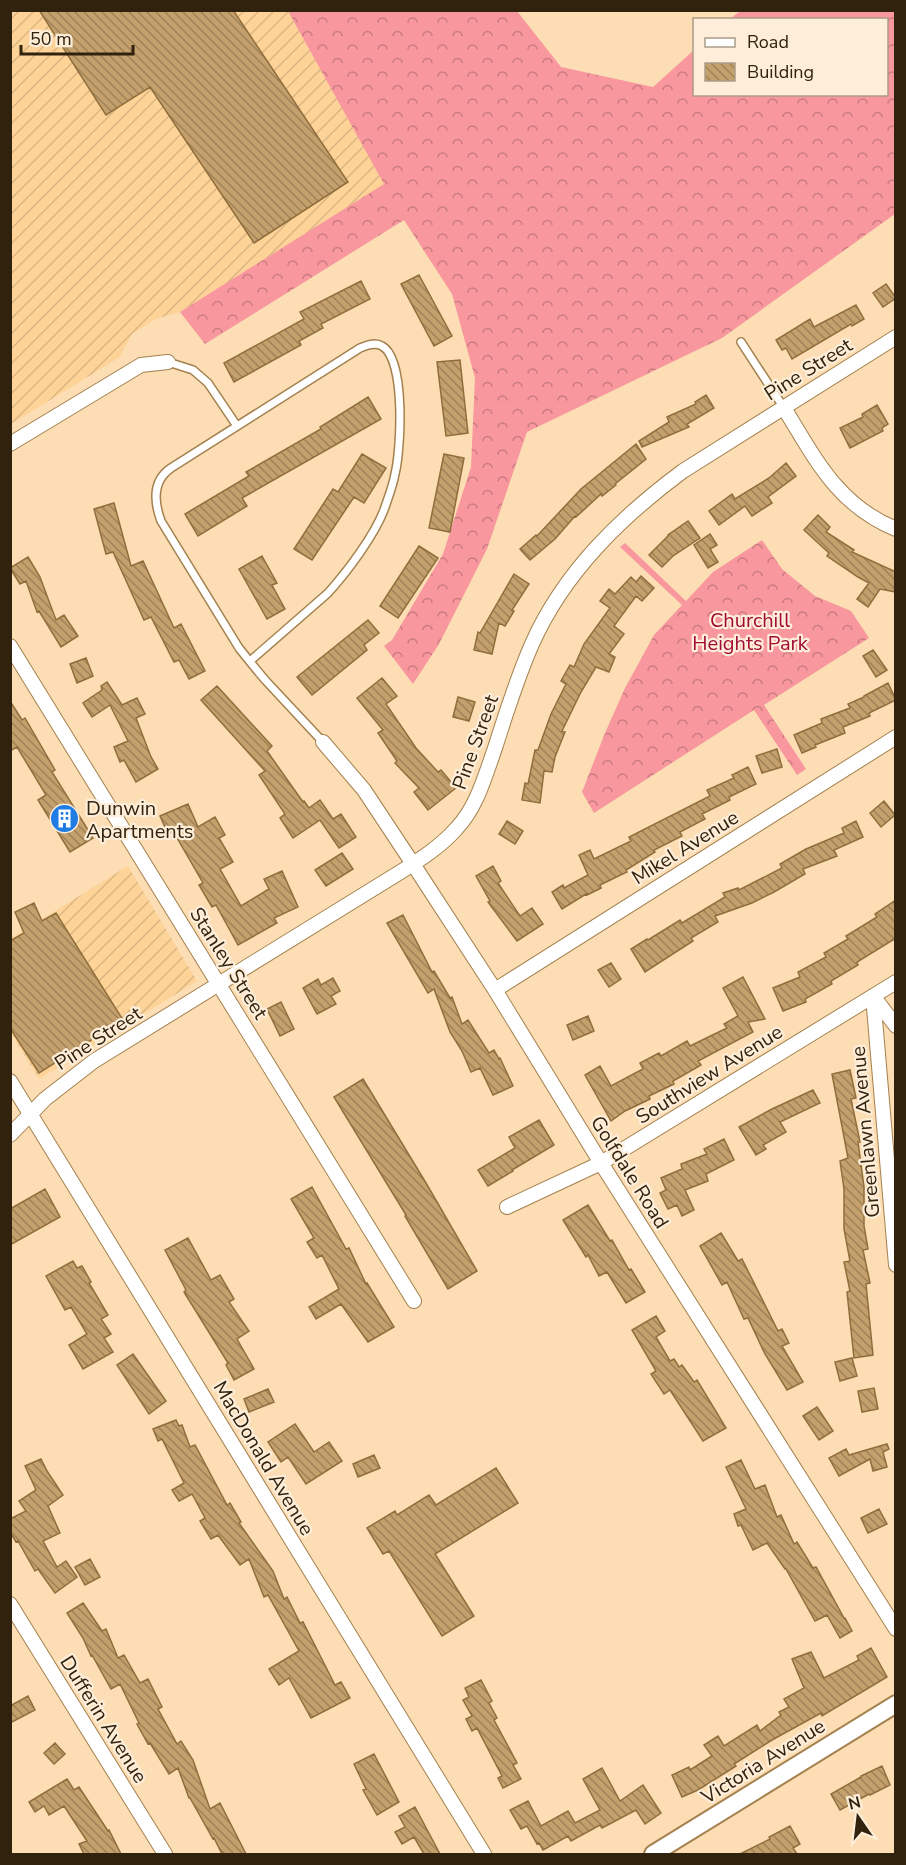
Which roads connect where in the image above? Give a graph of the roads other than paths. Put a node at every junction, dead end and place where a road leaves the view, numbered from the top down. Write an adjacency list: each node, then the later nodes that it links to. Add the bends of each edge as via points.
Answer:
1 (896, 337): 4 (street, Pine Street)
2 (741, 342): 4 (lane)
3 (168, 362): 5 (lane, via 193,370 208,383); 6 (street, via 141,365)
4 (784, 408): 7 (street, via 829,480 856,506); 12 (street, Pine Street, via 683,471 619,523 592,552 568,582 532,643 472,807 457,829)
5 (237, 426): 9 (lane, via 166,472 158,482 156,506 161,521); 9 (lane, via 371,343 381,345 393,363 402,422 396,474 375,529 328,593)
6 (10, 444)
7 (896, 529)
8 (10, 646): 14 (street, Stanley Street)
9 (250, 661): 11 (lane)
10 (896, 737): 15 (street, Mikel Avenue)
11 (322, 742): 12 (street, Golfdale Road, via 364,790)
12 (413, 864): 14 (street, Pine Street); 15 (street, Golfdale Road)
13 (896, 982): 16 (street, Southview Avenue)
14 (219, 984): 19 (street, Pine Street, via 94,1061); 24 (street, Stanley Street)
15 (495, 990): 21 (street, Golfdale Road)
16 (873, 996): 17 (street); 21 (street, Southview Avenue); 23 (street, Greenlawn Avenue)
17 (896, 1026)
18 (10, 1081): 19 (street, MacDonald Avenue)
19 (31, 1114): 20 (street, Pine Street); 29 (street, MacDonald Avenue)
20 (10, 1135)
21 (601, 1163): 22 (street, Southview Avenue); 26 (street, Golfdale Road)
22 (507, 1207)
23 (896, 1265)
24 (414, 1301)
25 (10, 1604): 28 (street, Dufferin Avenue)
26 (896, 1629)
27 (896, 1704): 30 (street, Victoria Avenue)
28 (165, 1854)
29 (484, 1854)
30 (653, 1854)

